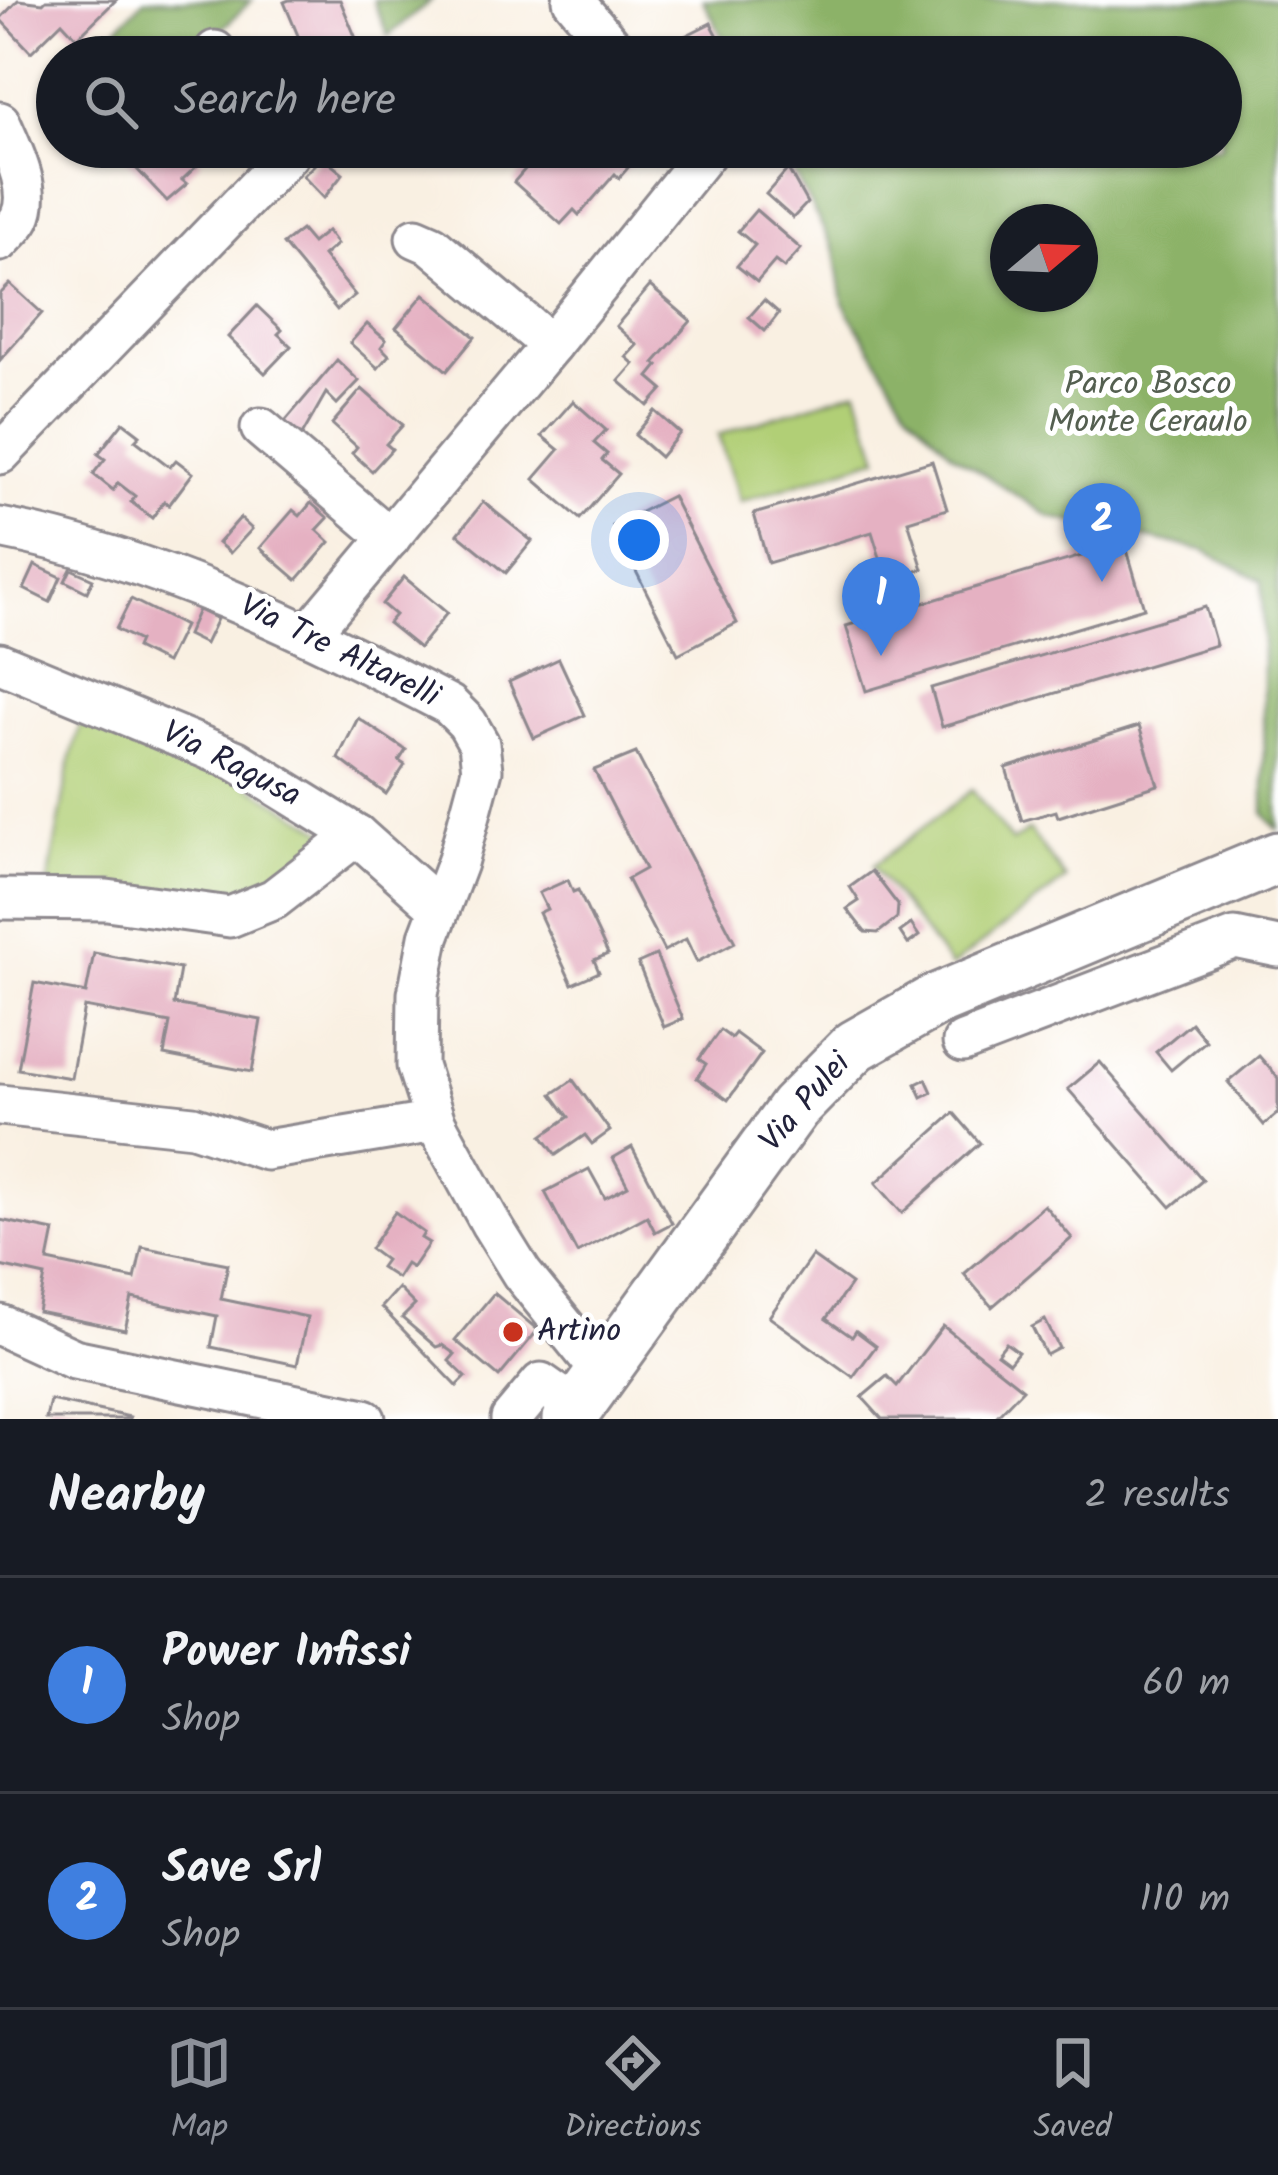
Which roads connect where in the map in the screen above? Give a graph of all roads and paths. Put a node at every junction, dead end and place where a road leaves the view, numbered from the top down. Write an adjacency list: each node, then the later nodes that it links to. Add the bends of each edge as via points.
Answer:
1 (573, 0): 2 (street)
2 (603, 36)
3 (0, 122): 7 (street, via 25,195 21,218)
4 (275, 168): 10 (street)
5 (694, 168): 8 (street)
6 (416, 238): 8 (street)
7 (0, 241)
8 (551, 345): 12 (street)
9 (261, 428): 12 (street)
10 (0, 454)
11 (0, 528): 13 (street, Via Tre Altarelli, via 213,590)
12 (390, 538): 13 (street)
13 (308, 635): 20 (street, Via Tre Altarelli, via 448,705 479,744 482,770)
14 (0, 663): 15 (street, Via Ragusa, via 236,760)
15 (357, 835): 18 (street, via 274,899 230,916 107,899); 20 (street, Via Ragusa)
16 (1278, 858): 17 (main road, Via Pulei)
17 (1213, 884): 19 (main road); 21 (main road, Via Pulei)
18 (0, 898)
19 (1278, 901)
20 (438, 907): 26 (street, Via Tre Altarelli, via 415,1037)
21 (1074, 943): 23 (street); 28 (main road, Via Pulei, via 936,1000 839,1060 794,1108)
22 (1278, 947): 23 (street, via 1234,938)
23 (1094, 993): 24 (street)
24 (963, 1042)
25 (0, 1105): 26 (street, via 193,1126 266,1150)
26 (435, 1122): 28 (street, Via Tre Altarelli)
27 (0, 1325): 29 (street, via 74,1359)
28 (583, 1400): 30 (street, via 541,1383)
29 (364, 1419)
30 (511, 1419)

